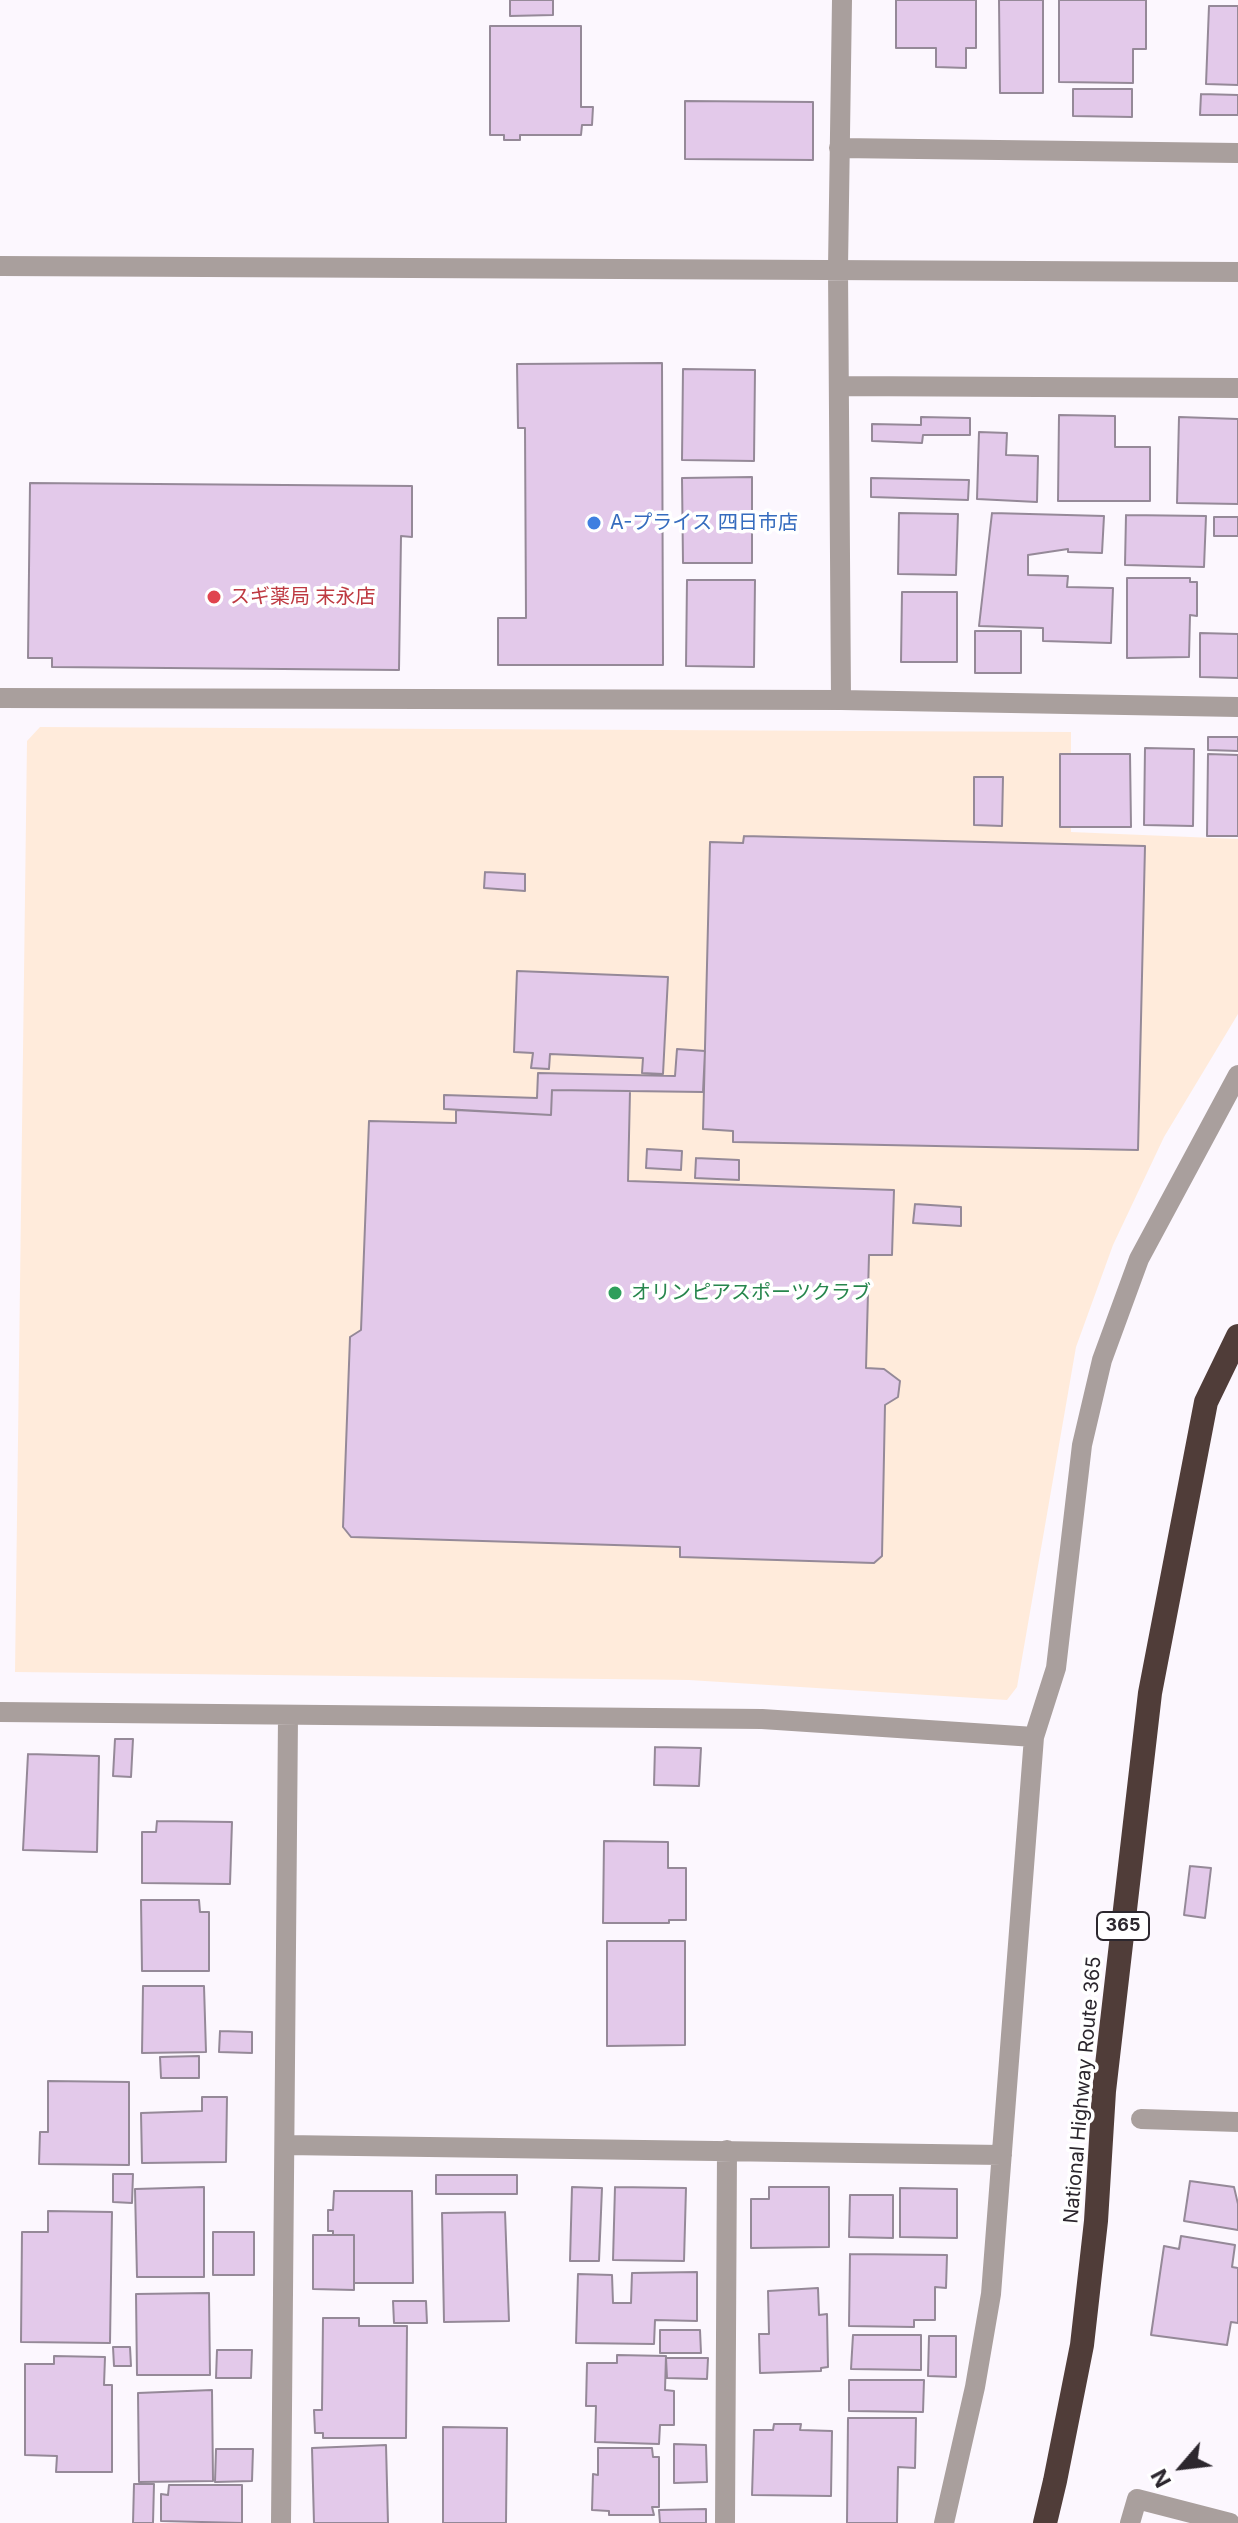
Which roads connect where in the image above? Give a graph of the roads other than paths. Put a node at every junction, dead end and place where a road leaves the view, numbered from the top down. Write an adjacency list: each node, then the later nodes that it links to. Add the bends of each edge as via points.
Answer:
1 (842, 0): 2 (street)
2 (839, 148): 3 (street); 5 (street)
3 (1238, 153)
4 (0, 266): 5 (street)
5 (838, 268): 6 (street); 7 (street)
6 (1238, 272)
7 (839, 386): 8 (street); 10 (street)
8 (1238, 388)
9 (0, 698): 10 (street)
10 (841, 700): 11 (street)
11 (1238, 707)
12 (1238, 1075): 16 (street, via 1139,1259 1102,1360 1082,1445 1056,1668)
13 (1238, 1336): 25 (highway, National Highway Route 365 / 365, via 1206,1402 1150,1693 1106,2076 1082,2345)
14 (0, 1712): 15 (street)
15 (288, 1716): 16 (street, via 762,1719); 19 (street)
16 (1034, 1737): 21 (street)
17 (1141, 2119): 18 (street)
18 (1238, 2122)
19 (285, 2145): 20 (street); 22 (street)
20 (727, 2150): 21 (street); 23 (street)
21 (1002, 2155): 24 (street, via 991,2294)
22 (281, 2523)
23 (725, 2523)
24 (944, 2523)
25 (1045, 2523)
26 (1130, 2523): 27 (street, via 1137,2499)
27 (1230, 2523)

